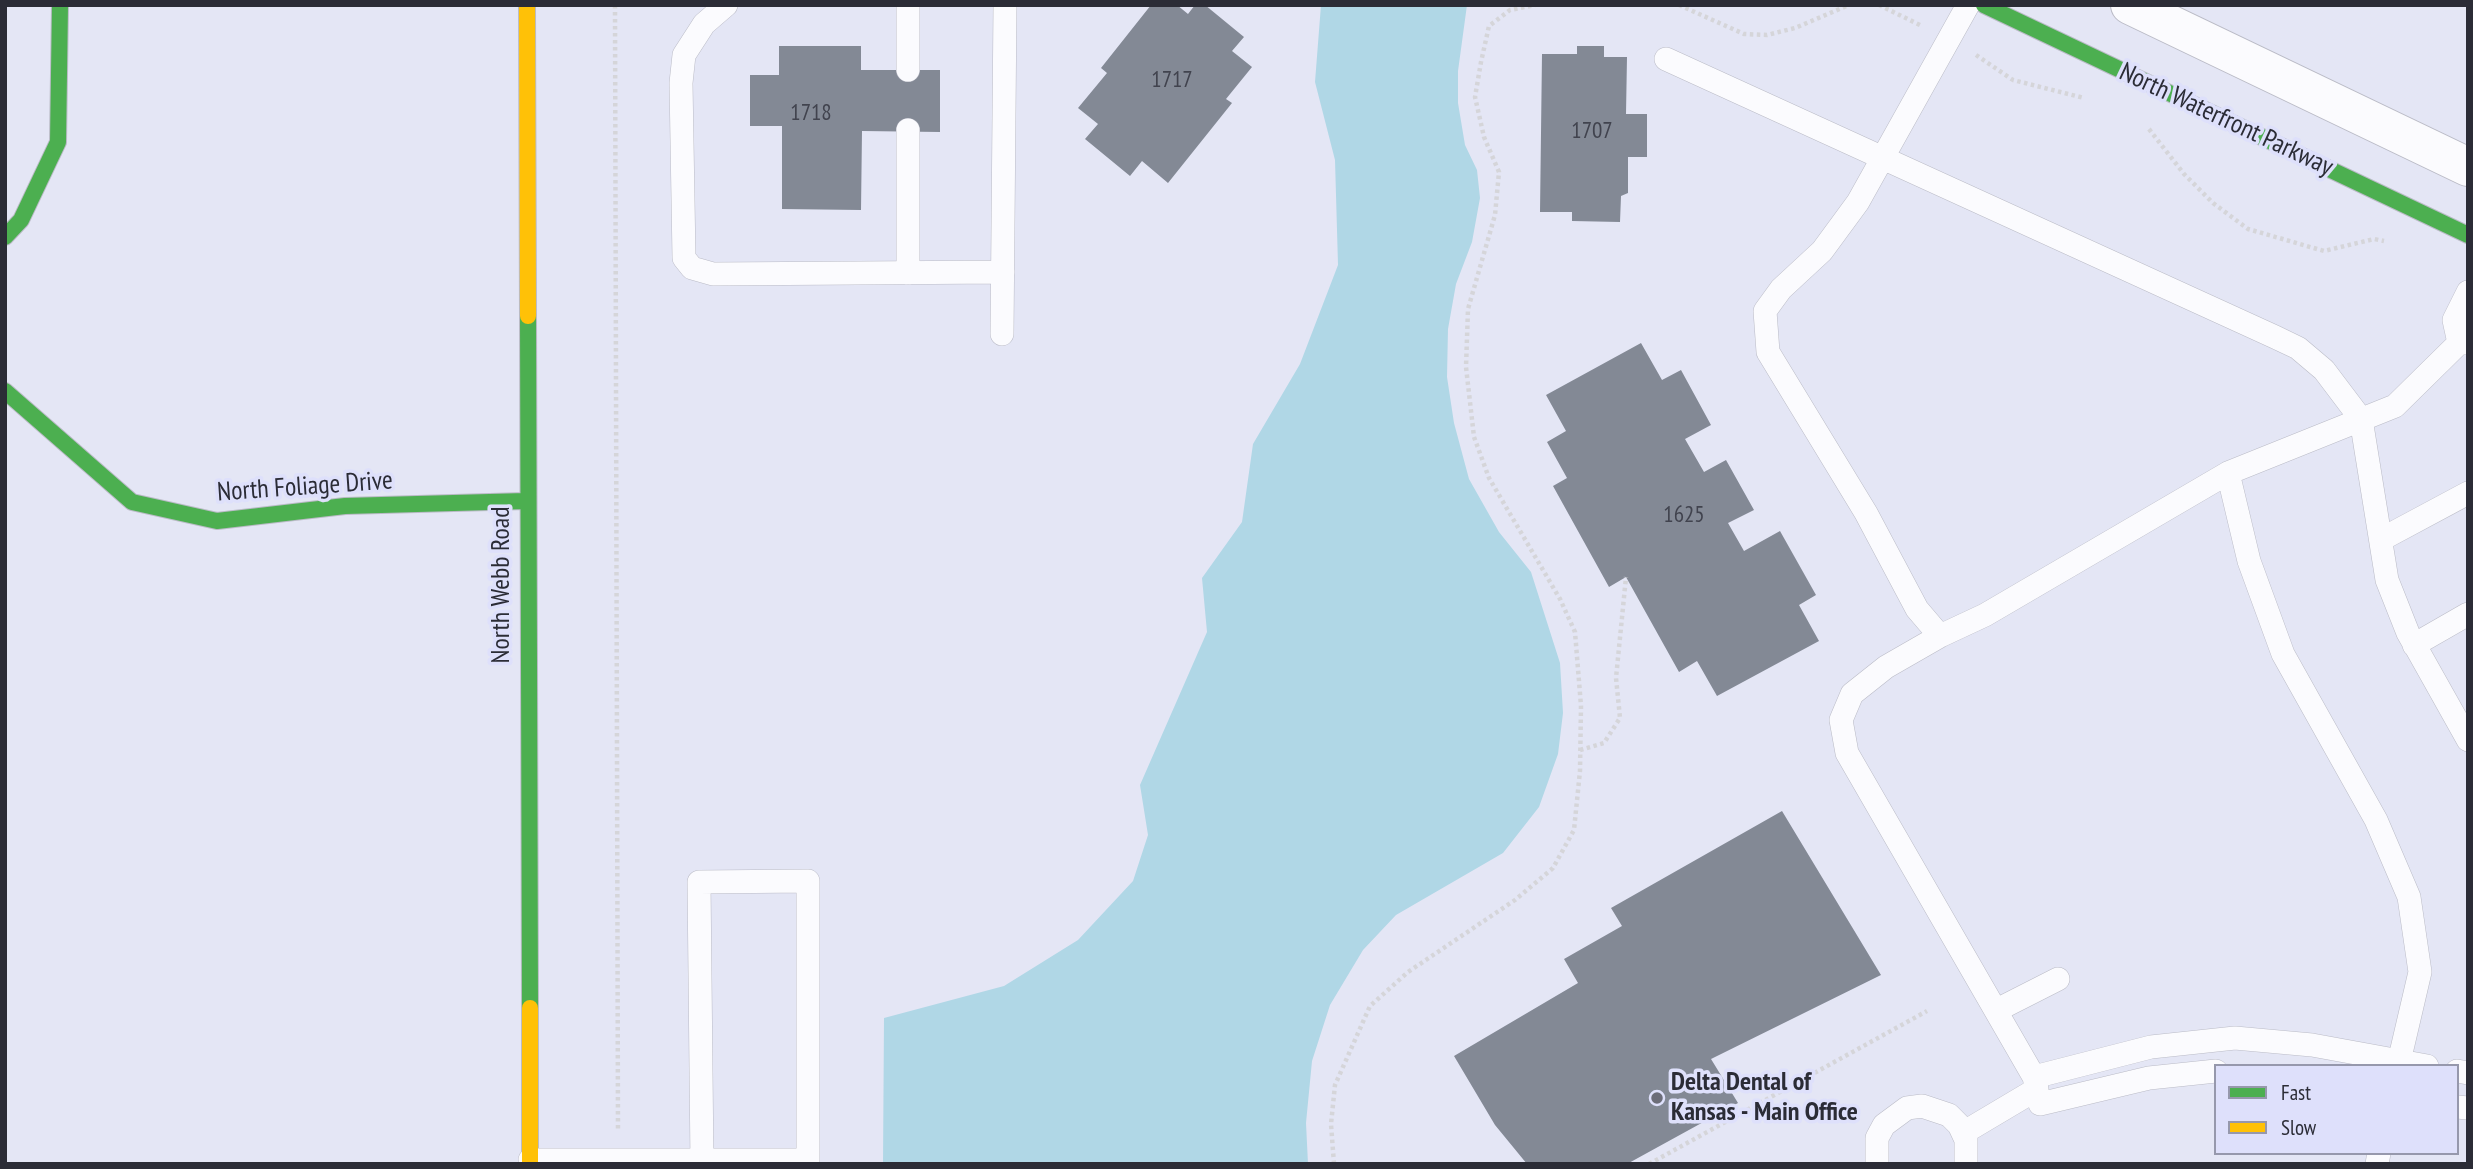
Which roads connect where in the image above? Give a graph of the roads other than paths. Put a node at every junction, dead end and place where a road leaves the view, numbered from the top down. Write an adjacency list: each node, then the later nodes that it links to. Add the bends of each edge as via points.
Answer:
1 (60, 5): 15 (street, via 58,142 21,220)
2 (527, 5): 25 (street, North Webb Road)
3 (726, 5): 17 (lane, via 704,24 684,55 684,258 691,268 713,274)
4 (908, 5): 10 (lane)
5 (1005, 5): 16 (lane)
6 (1968, 5): 12 (lane)
7 (1984, 5): 14 (street, North Waterfront Parkway)
8 (2130, 5): 13 (street)
9 (1666, 59): 12 (lane)
10 (908, 70)
11 (908, 130): 17 (lane)
12 (1882, 158): 22 (lane, via 2298,348 2324,370); 28 (lane, via 1858,202 1822,250 1765,311 1768,352 1866,513 1917,609)
13 (2468, 167)
14 (2468, 235)
15 (5, 237)
16 (1003, 272): 17 (lane); 19 (lane)
17 (908, 273)
18 (2468, 292): 20 (lane, via 2454,320)
19 (1002, 334)
20 (2463, 343): 22 (lane, via 2395,406)
21 (5, 391): 25 (street, North Foliage Drive, via 132,502 217,521 345,506)
22 (2361, 419): 23 (lane); 26 (lane)
23 (2228, 473): 28 (lane); 33 (lane, via 2249,561 2283,654 2376,820 2409,897 2420,972)
24 (2468, 493): 26 (lane)
25 (526, 501): 37 (street, North Webb Road)
26 (2382, 539): 29 (lane, via 2388,580)
27 (2468, 614): 29 (lane)
28 (1940, 636): 32 (lane, via 1886,667 1852,694 1841,720 1847,753)
29 (2414, 645): 30 (lane)
30 (2468, 740)
31 (2059, 979): 32 (lane)
32 (1997, 1010): 35 (lane)
33 (2398, 1063): 35 (lane, via 2312,1045 2235,1038 2151,1046)
34 (2214, 1071): 35 (lane, via 2149,1078 2040,1104)
35 (2036, 1083): 36 (lane)
36 (1963, 1132): 40 (lane, via 1949,1115 1936,1109 1907,1108 1894,1114 1877,1138); 41 (lane)
37 (530, 1162): 38 (lane)
38 (702, 1162): 39 (lane); 39 (lane, via 699,882 807,881)
39 (807, 1162)
40 (1877, 1164)
41 (1966, 1164)

